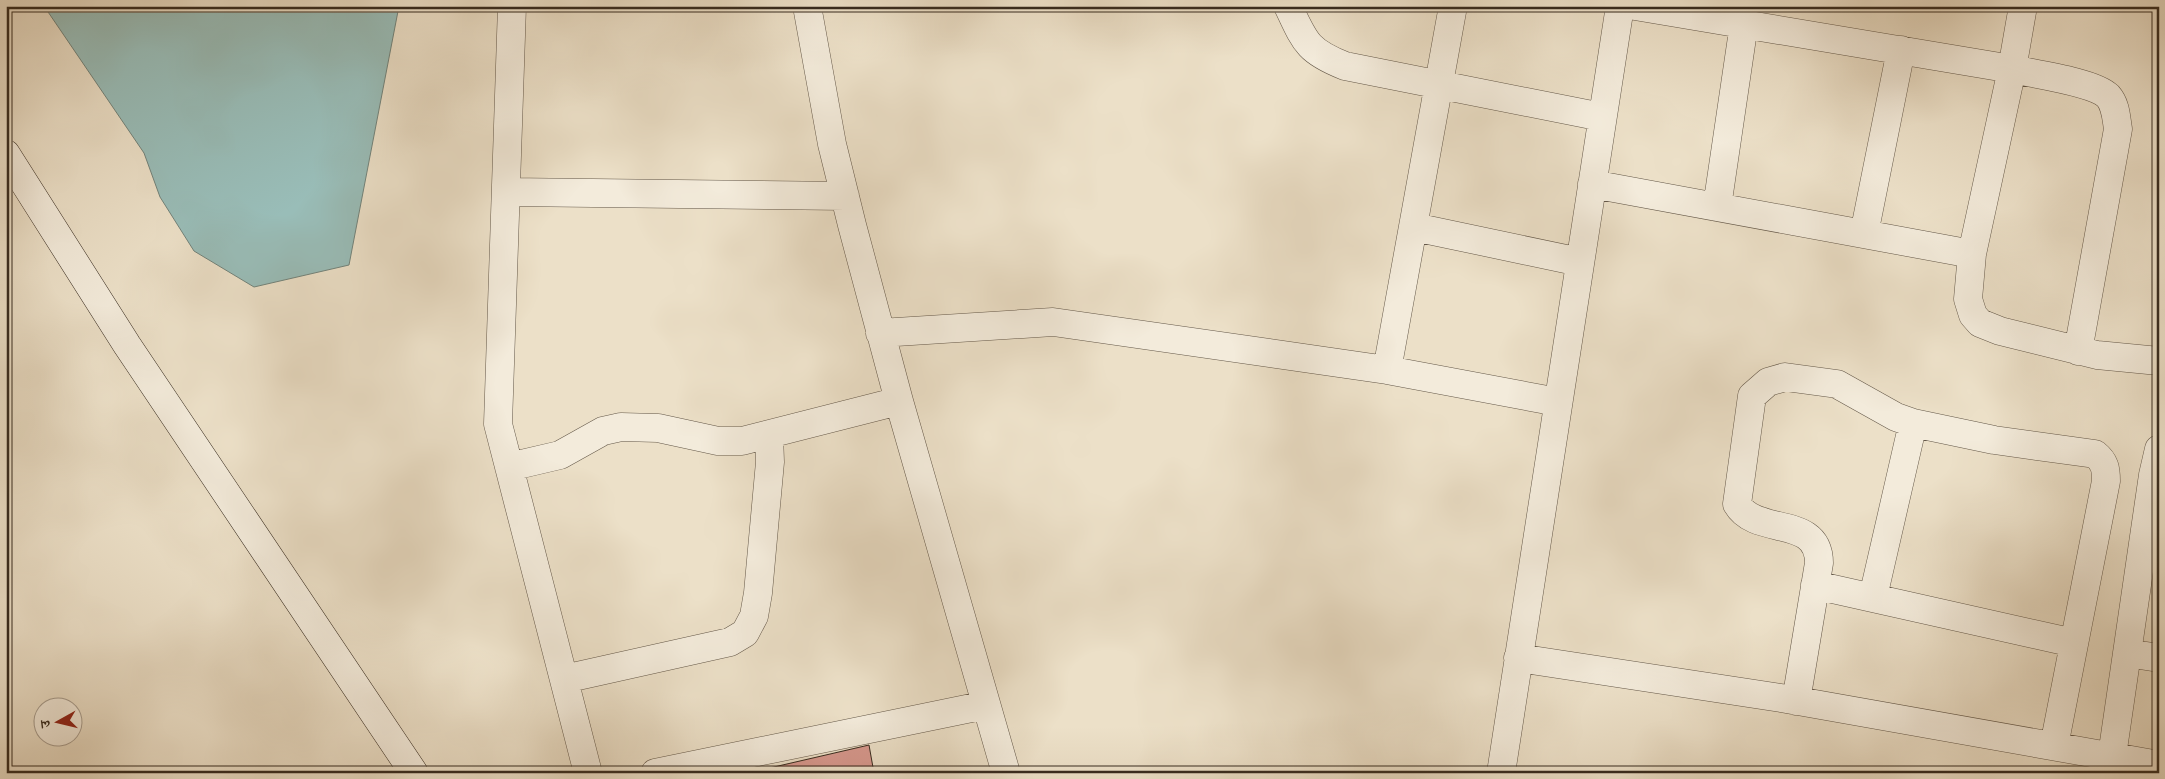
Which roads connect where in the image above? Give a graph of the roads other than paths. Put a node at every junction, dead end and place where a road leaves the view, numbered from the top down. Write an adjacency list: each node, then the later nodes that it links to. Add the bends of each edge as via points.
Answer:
1 (512, 6): 15 (street)
2 (807, 6): 16 (street, via 832,144)
3 (1288, 6): 11 (street, via 1311,49 1327,59 1345,66)
4 (1452, 6): 11 (street)
5 (1620, 6): 12 (street)
6 (1635, 6): 8 (street)
7 (2023, 6): 10 (street)
8 (1744, 24): 9 (street); 17 (street)
9 (1901, 50): 10 (street); 19 (street)
10 (2012, 69): 20 (street); 23 (street, via 2096,88 2108,97 2115,109 2118,129)
11 (1439, 86): 12 (street); 18 (street)
12 (1602, 117): 14 (street)
13 (6, 154): 46 (street, via 127,345)
14 (1592, 184): 17 (street); 21 (street)
15 (506, 192): 16 (street); 31 (street, via 498,424)
16 (845, 196): 22 (street)
17 (1717, 207): 19 (street)
18 (1414, 227): 21 (street); 25 (street)
19 (1864, 234): 20 (street)
20 (1972, 254): 23 (street, via 1968,300 1980,323)
21 (1580, 262): 27 (street)
22 (880, 333): 25 (street, via 1052,322); 26 (street)
23 (2078, 350): 24 (street)
24 (2159, 361)
25 (1387, 370): 27 (street)
26 (899, 401): 29 (street); 42 (street)
27 (1558, 402): 38 (street)
28 (1913, 423): 34 (street, via 1837,384 1785,377 1768,382 1752,396 1736,504 1753,520 1801,532 1811,539 1819,552); 35 (street); 36 (street, via 1994,440 2095,454 2103,461 2106,481)
29 (768, 435): 31 (street, via 742,441 718,441 658,428 621,427 603,431 560,454); 40 (street, via 770,462 758,593 754,616 745,633 730,642)
30 (2159, 449): 32 (street)
31 (509, 467): 40 (street)
32 (2156, 476): 33 (street)
33 (2149, 563): 37 (street)
34 (1815, 585): 35 (street); 41 (street)
35 (1873, 597): 36 (street)
36 (2074, 643): 43 (street)
37 (2127, 653): 39 (street); 44 (street)
38 (1518, 658): 41 (street); 50 (street)
39 (2159, 658)
40 (564, 679): 47 (street)
41 (1796, 701): 43 (street)
42 (986, 705): 48 (street); 49 (street)
43 (2054, 746): 44 (street)
44 (2096, 760): 45 (street)
45 (2159, 765)
46 (414, 773)
47 (588, 773)
48 (655, 773)
49 (1006, 773)
50 (1501, 773)

